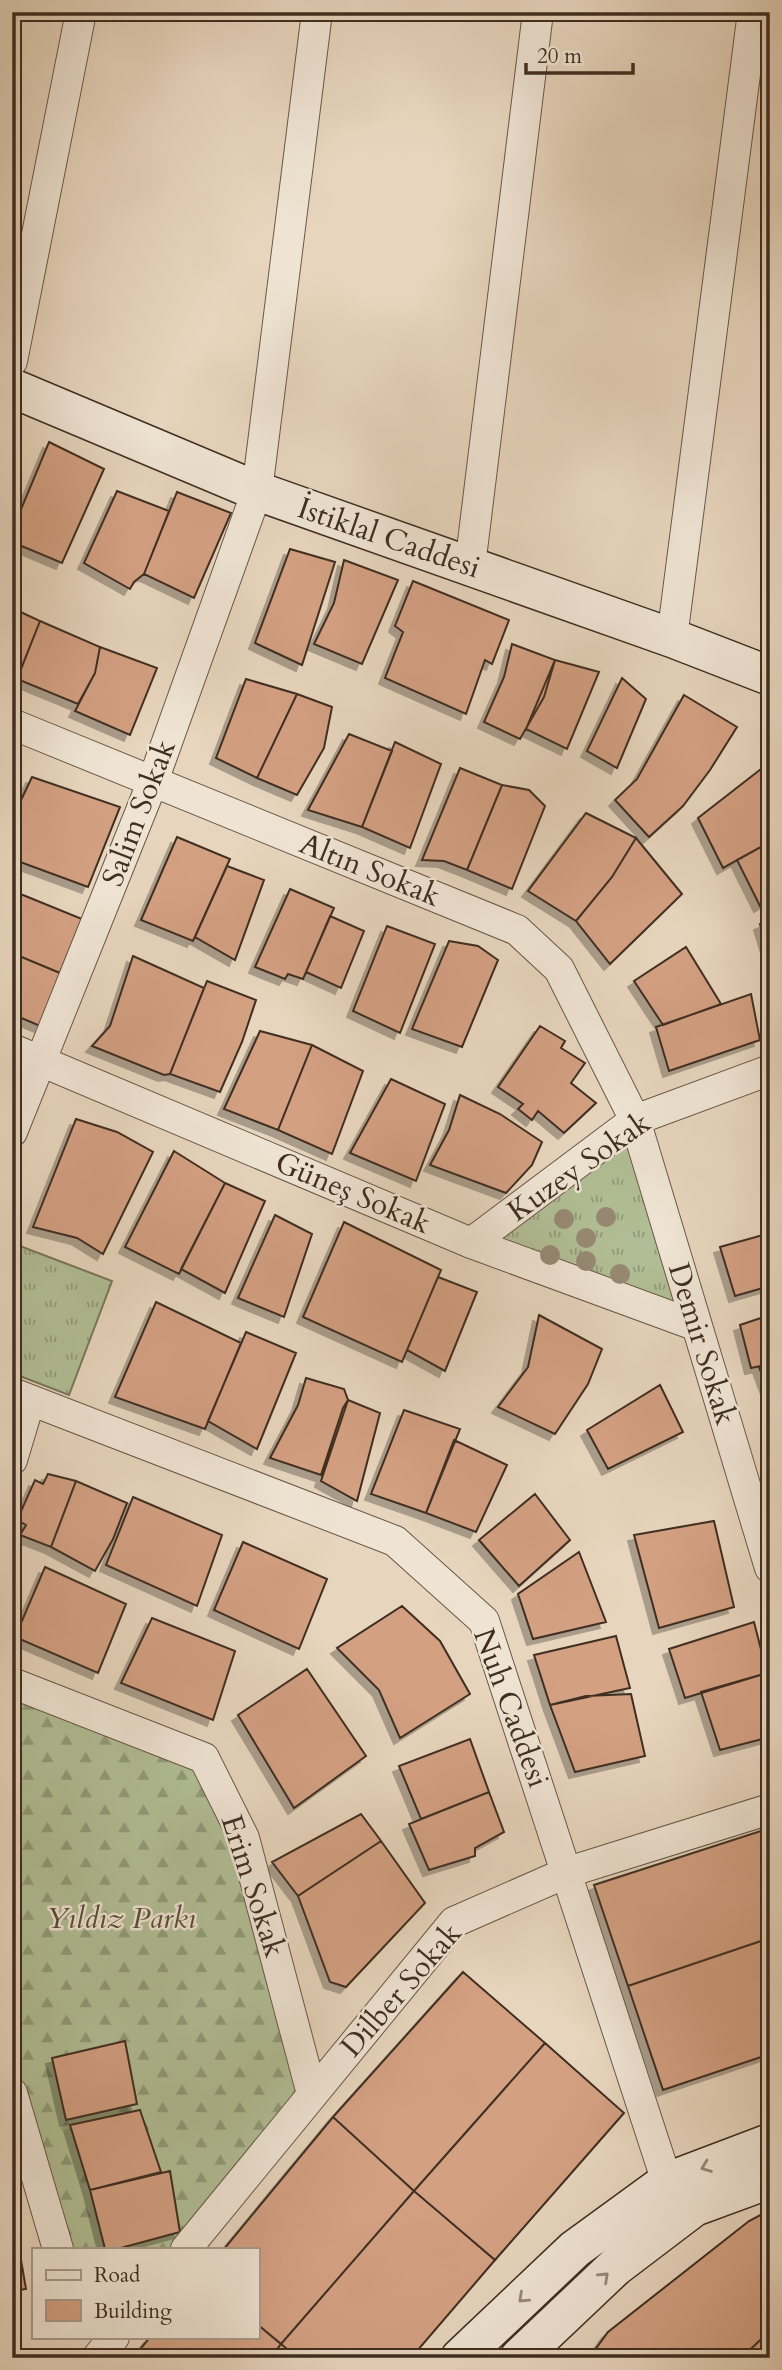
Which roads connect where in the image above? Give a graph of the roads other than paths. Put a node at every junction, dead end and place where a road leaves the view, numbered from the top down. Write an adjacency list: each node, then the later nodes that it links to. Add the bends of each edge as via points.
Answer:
1 (81, 12): 5 (street)
2 (317, 12): 7 (street, Salim Sokak)
3 (538, 12): 8 (street)
4 (753, 12): 9 (street)
5 (12, 361)
6 (12, 387): 7 (street, İstiklal Caddesi)
7 (257, 491): 8 (street, İstiklal Caddesi); 12 (street, Salim Sokak)
8 (470, 566): 9 (street, İstiklal Caddesi)
9 (672, 638): 10 (street, İstiklal Caddesi)
10 (770, 676)
11 (12, 724): 12 (street, Altın Sokak)
12 (153, 781): 14 (street, Salim Sokak); 16 (street, Altın Sokak, via 517,930 559,969)
13 (12, 1049): 14 (street, Güneş Sokak)
14 (41, 1059): 17 (street, Salim Sokak); 18 (street, Güneş Sokak)
15 (770, 1070): 16 (street, Kuzey Sokak)
16 (635, 1120): 18 (street, Kuzey Sokak); 19 (street, Demir Sokak)
17 (12, 1132)
18 (471, 1243): 19 (street, Güneş Sokak)
19 (697, 1326): 22 (street, Demir Sokak)
20 (21, 1396): 21 (street); 25 (street, Nuh Caddesi, via 394,1541 484,1621)
21 (12, 1460)
22 (770, 1568)
23 (12, 1683): 27 (street, Erim Sokak, via 204,1758 244,1838)
24 (770, 1809): 25 (street, Dilber Sokak)
25 (568, 1872): 27 (street, Dilber Sokak, via 454,1922); 30 (street, Nuh Caddesi)
26 (12, 2093): 31 (street)
27 (313, 2094): 32 (street, Dilber Sokak)
28 (770, 2143): 30 (street, one-way to 30)
29 (770, 2179): 30 (street)
30 (681, 2195): 37 (street, one-way to 37, via 575,2249); 38 (street, one-way to 30, via 615,2267)
31 (58, 2248)
32 (187, 2248)
33 (84, 2338): 35 (street)
34 (113, 2338): 36 (street)
35 (90, 2358)
36 (97, 2358)
37 (460, 2358)
38 (519, 2358)

